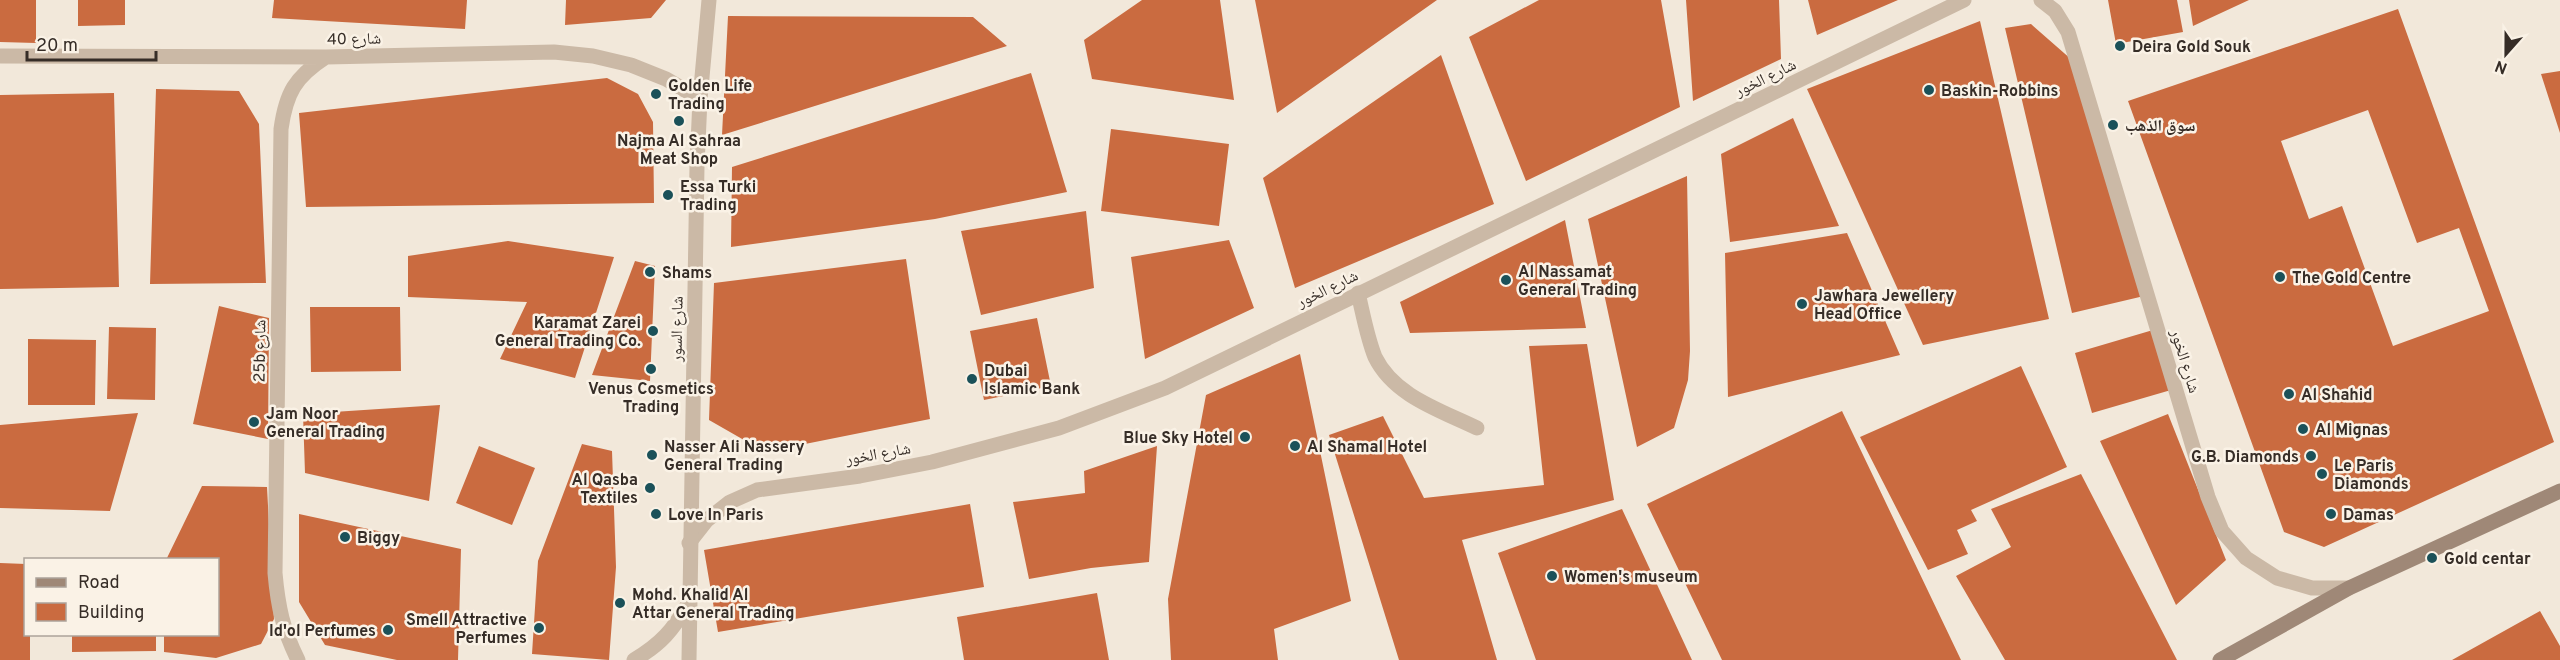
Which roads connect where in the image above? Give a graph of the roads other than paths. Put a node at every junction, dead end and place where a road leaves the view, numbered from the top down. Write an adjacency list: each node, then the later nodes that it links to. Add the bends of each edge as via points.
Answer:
1 (709, 0): 6 (street, شارع السور)
2 (1964, 0): 7 (street, شارع الخور)
3 (2041, 0): 11 (street, شارع الخور, via 2055,11 2068,32 2208,497 2222,531 2246,558 2277,578 2312,588)
4 (0, 56): 5 (street, شارع 40)
5 (326, 57): 6 (street, شارع 40, via 554,52 593,56 649,72); 13 (street, 25b شارع, via 293,86 284,106 281,129 275,573 278,607)
6 (700, 99): 10 (street, شارع السور)
7 (1358, 294): 8 (street, via 1376,357 1387,376 1403,391); 10 (street, شارع الخور, via 1166,388 1059,428 932,462 757,490 730,501 707,520)
8 (1477, 428)
9 (2560, 491): 11 (main road, شارع الخور)
10 (690, 543): 12 (street, شارع السور)
11 (2349, 588): 16 (main road, شارع الخور)
12 (688, 604): 14 (street, via 673,629); 15 (street, شارع السور)
13 (298, 660)
14 (634, 660)
15 (689, 660)
16 (2220, 660)

